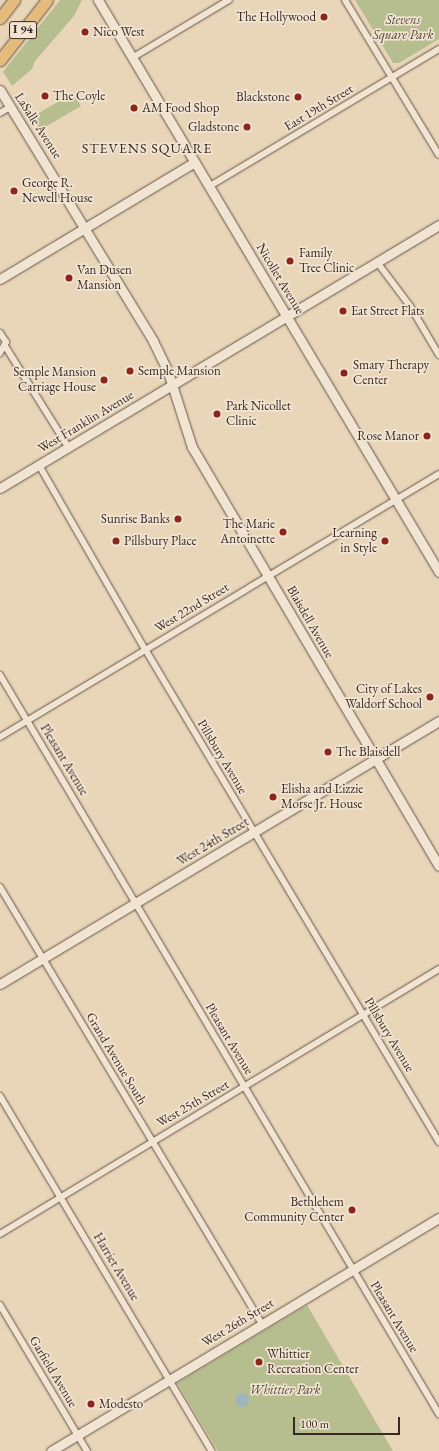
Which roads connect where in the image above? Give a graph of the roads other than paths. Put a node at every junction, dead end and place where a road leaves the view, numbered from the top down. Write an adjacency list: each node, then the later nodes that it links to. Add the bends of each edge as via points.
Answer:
1 (14, 0): 6 (highway, I 94)
2 (47, 0): 9 (highway, I 94)
3 (98, 0): 8 (street, Nicollet Avenue)
4 (229, 0): 8 (street)
5 (345, 0): 10 (street)
6 (0, 18)
7 (439, 49): 10 (street, East 19th Street)
8 (132, 58): 15 (street, Nicollet Avenue)
9 (0, 60)
10 (392, 77): 14 (street); 16 (street, East 19th Street)
11 (2, 93): 12 (street, LaSalle Avenue)
12 (10, 107): 13 (street); 18 (street, LaSalle Avenue)
13 (0, 113)
14 (439, 154)
15 (195, 162): 16 (street, Nicollet Avenue); 18 (street)
16 (210, 186): 21 (street, Nicollet Avenue)
17 (439, 225): 19 (street, West Franklin Avenue)
18 (86, 228): 20 (street); 26 (street, LaSalle Avenue, via 153,341)
19 (377, 262): 21 (street, West Franklin Avenue); 25 (street, via 406,300)
20 (0, 279)
21 (287, 316): 26 (street, West Franklin Avenue); 31 (street, Nicollet Avenue)
22 (0, 332): 23 (street, via 5,338)
23 (5, 346): 24 (street); 27 (street)
24 (0, 352)
25 (439, 355)
26 (172, 385): 27 (street, West Franklin Avenue); 33 (street, Blaisdell Avenue, via 192,448)
27 (68, 447): 28 (street, West Franklin Avenue)
28 (39, 465): 30 (street, West Franklin Avenue); 34 (street, Pillsbury Avenue)
29 (439, 474): 31 (street, West 22nd Street)
30 (0, 488)
31 (396, 499): 32 (street, Nicollet Avenue); 33 (street, West 22nd Street)
32 (439, 572)
33 (268, 575): 34 (street, West 22nd Street); 39 (street, Blaisdell Avenue)
34 (145, 649): 36 (street, West 22nd Street); 40 (street, Pillsbury Avenue)
35 (0, 675): 36 (street, Pleasant Avenue)
36 (28, 721): 38 (street, West 22nd Street); 43 (street, Pleasant Avenue)
37 (439, 721): 39 (street, West 24th Street)
38 (0, 737)
39 (376, 759): 40 (street, West 24th Street); 41 (street, Blaisdell Avenue)
40 (254, 832): 43 (street, West 24th Street); 47 (street, Pillsbury Avenue)
41 (439, 866)
42 (0, 887): 44 (street, Grand Avenue South)
43 (135, 903): 44 (street, West 24th Street); 48 (street, Pleasant Avenue)
44 (42, 958): 46 (street, West 24th Street); 50 (street, Grand Avenue South)
45 (439, 969): 47 (street, West 25th Street)
46 (0, 984)
47 (364, 1015): 48 (street, West 25th Street); 51 (street, Pillsbury Avenue)
48 (244, 1087): 50 (street, West 25th Street); 55 (street, Pleasant Avenue)
49 (0, 1096): 52 (street, Harriet Avenue)
50 (152, 1140): 52 (street, West 25th Street); 57 (street, Grand Avenue South)
51 (439, 1142)
52 (60, 1197): 54 (street, West 25th Street); 58 (street, Harriet Avenue)
53 (439, 1218): 55 (street, West 26th Street)
54 (0, 1234)
55 (353, 1269): 57 (street, West 26th Street); 59 (street, Pleasant Avenue)
56 (0, 1305): 60 (street, Garfield Avenue)
57 (260, 1322): 58 (street, West 26th Street)
58 (170, 1379): 60 (street, West 26th Street); 63 (street, Harriet Avenue)
59 (439, 1414)
60 (78, 1435): 61 (street, West 26th Street); 62 (street, Garfield Avenue)
61 (51, 1451)
62 (87, 1451)
63 (212, 1451)

